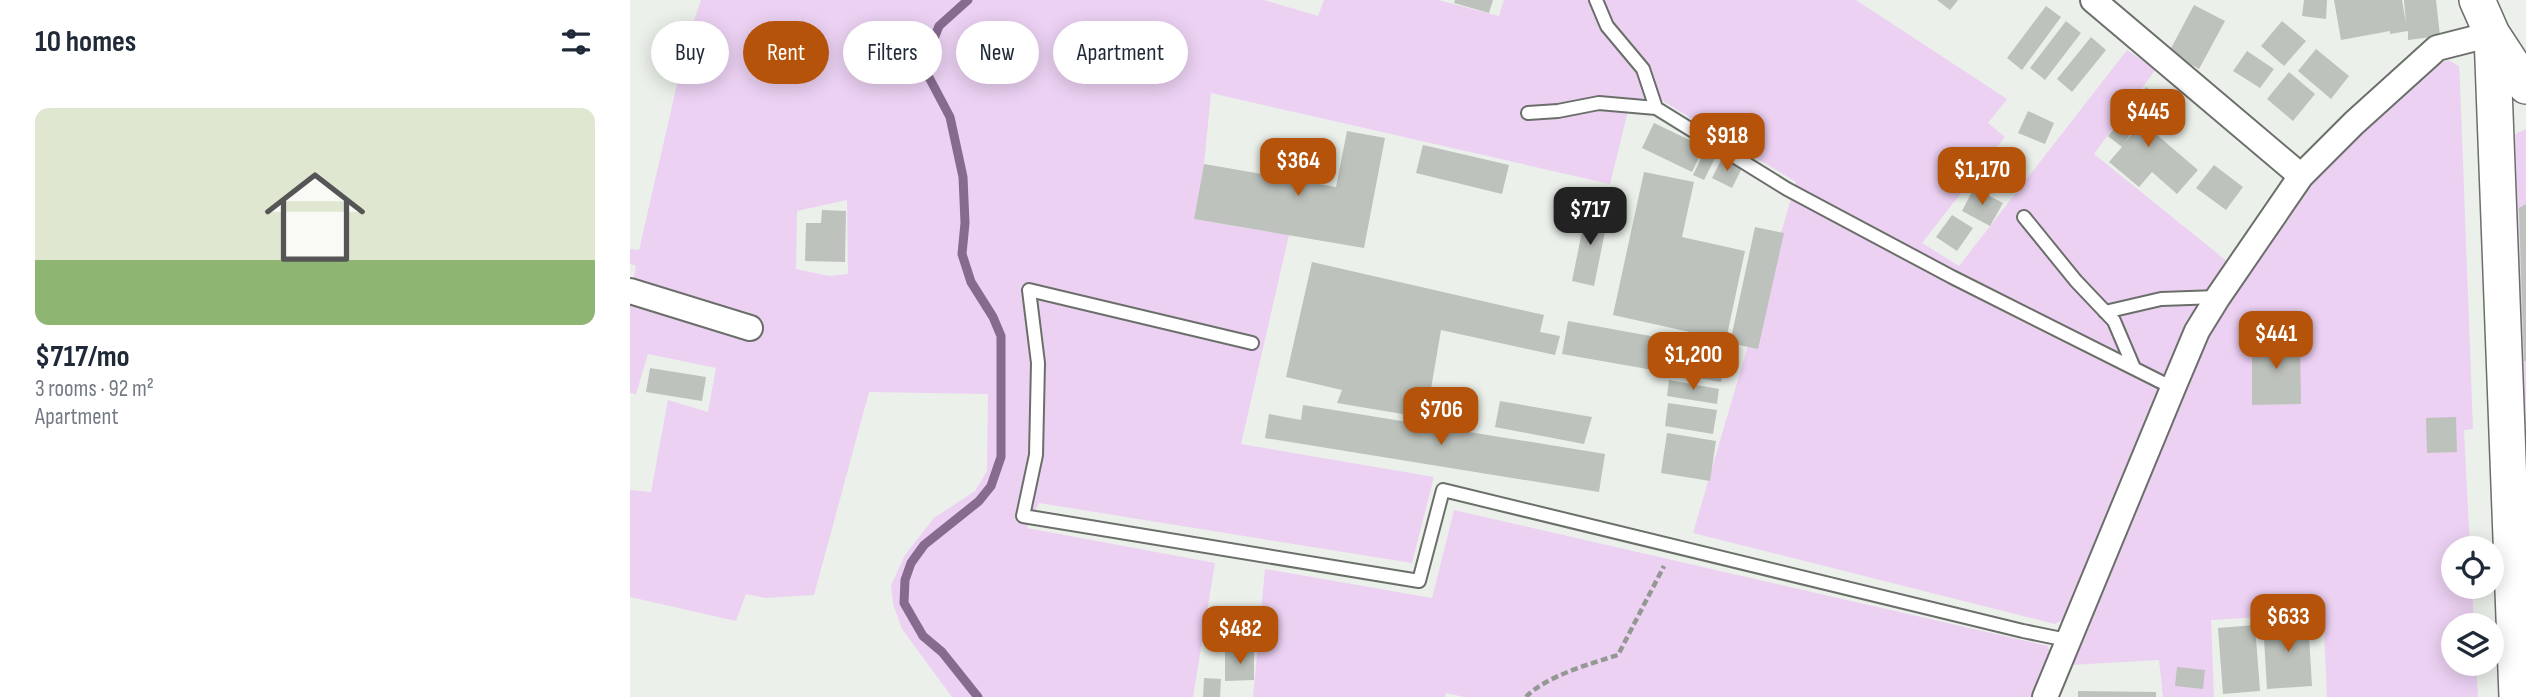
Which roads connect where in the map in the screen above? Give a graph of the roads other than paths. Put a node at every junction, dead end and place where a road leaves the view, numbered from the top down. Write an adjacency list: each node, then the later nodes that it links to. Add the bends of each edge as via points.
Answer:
1 (1596, 0): 6 (lane, via 1607,26 1643,69)
2 (2093, 0): 8 (street)
3 (2477, 0): 4 (street)
4 (2492, 34): 5 (street); 8 (street, via 2437,48); 19 (street)
5 (2526, 86)
6 (1657, 108): 7 (lane, via 1599,103); 15 (lane, via 1787,189)
7 (1528, 113)
8 (2301, 176): 11 (street)
9 (2024, 217): 12 (lane)
10 (630, 291): 13 (street)
11 (2218, 297): 12 (lane, via 2161,299); 16 (street, via 2197,331)
12 (2105, 312): 15 (lane, via 2114,321)
13 (750, 328)
14 (1252, 343): 17 (lane, via 1029,290 1038,363 1036,455 1023,516 1419,581 1443,490)
15 (2134, 368): 16 (lane)
16 (2173, 388): 17 (street)
17 (2067, 639): 18 (street)
18 (2045, 697)
19 (2516, 697)

